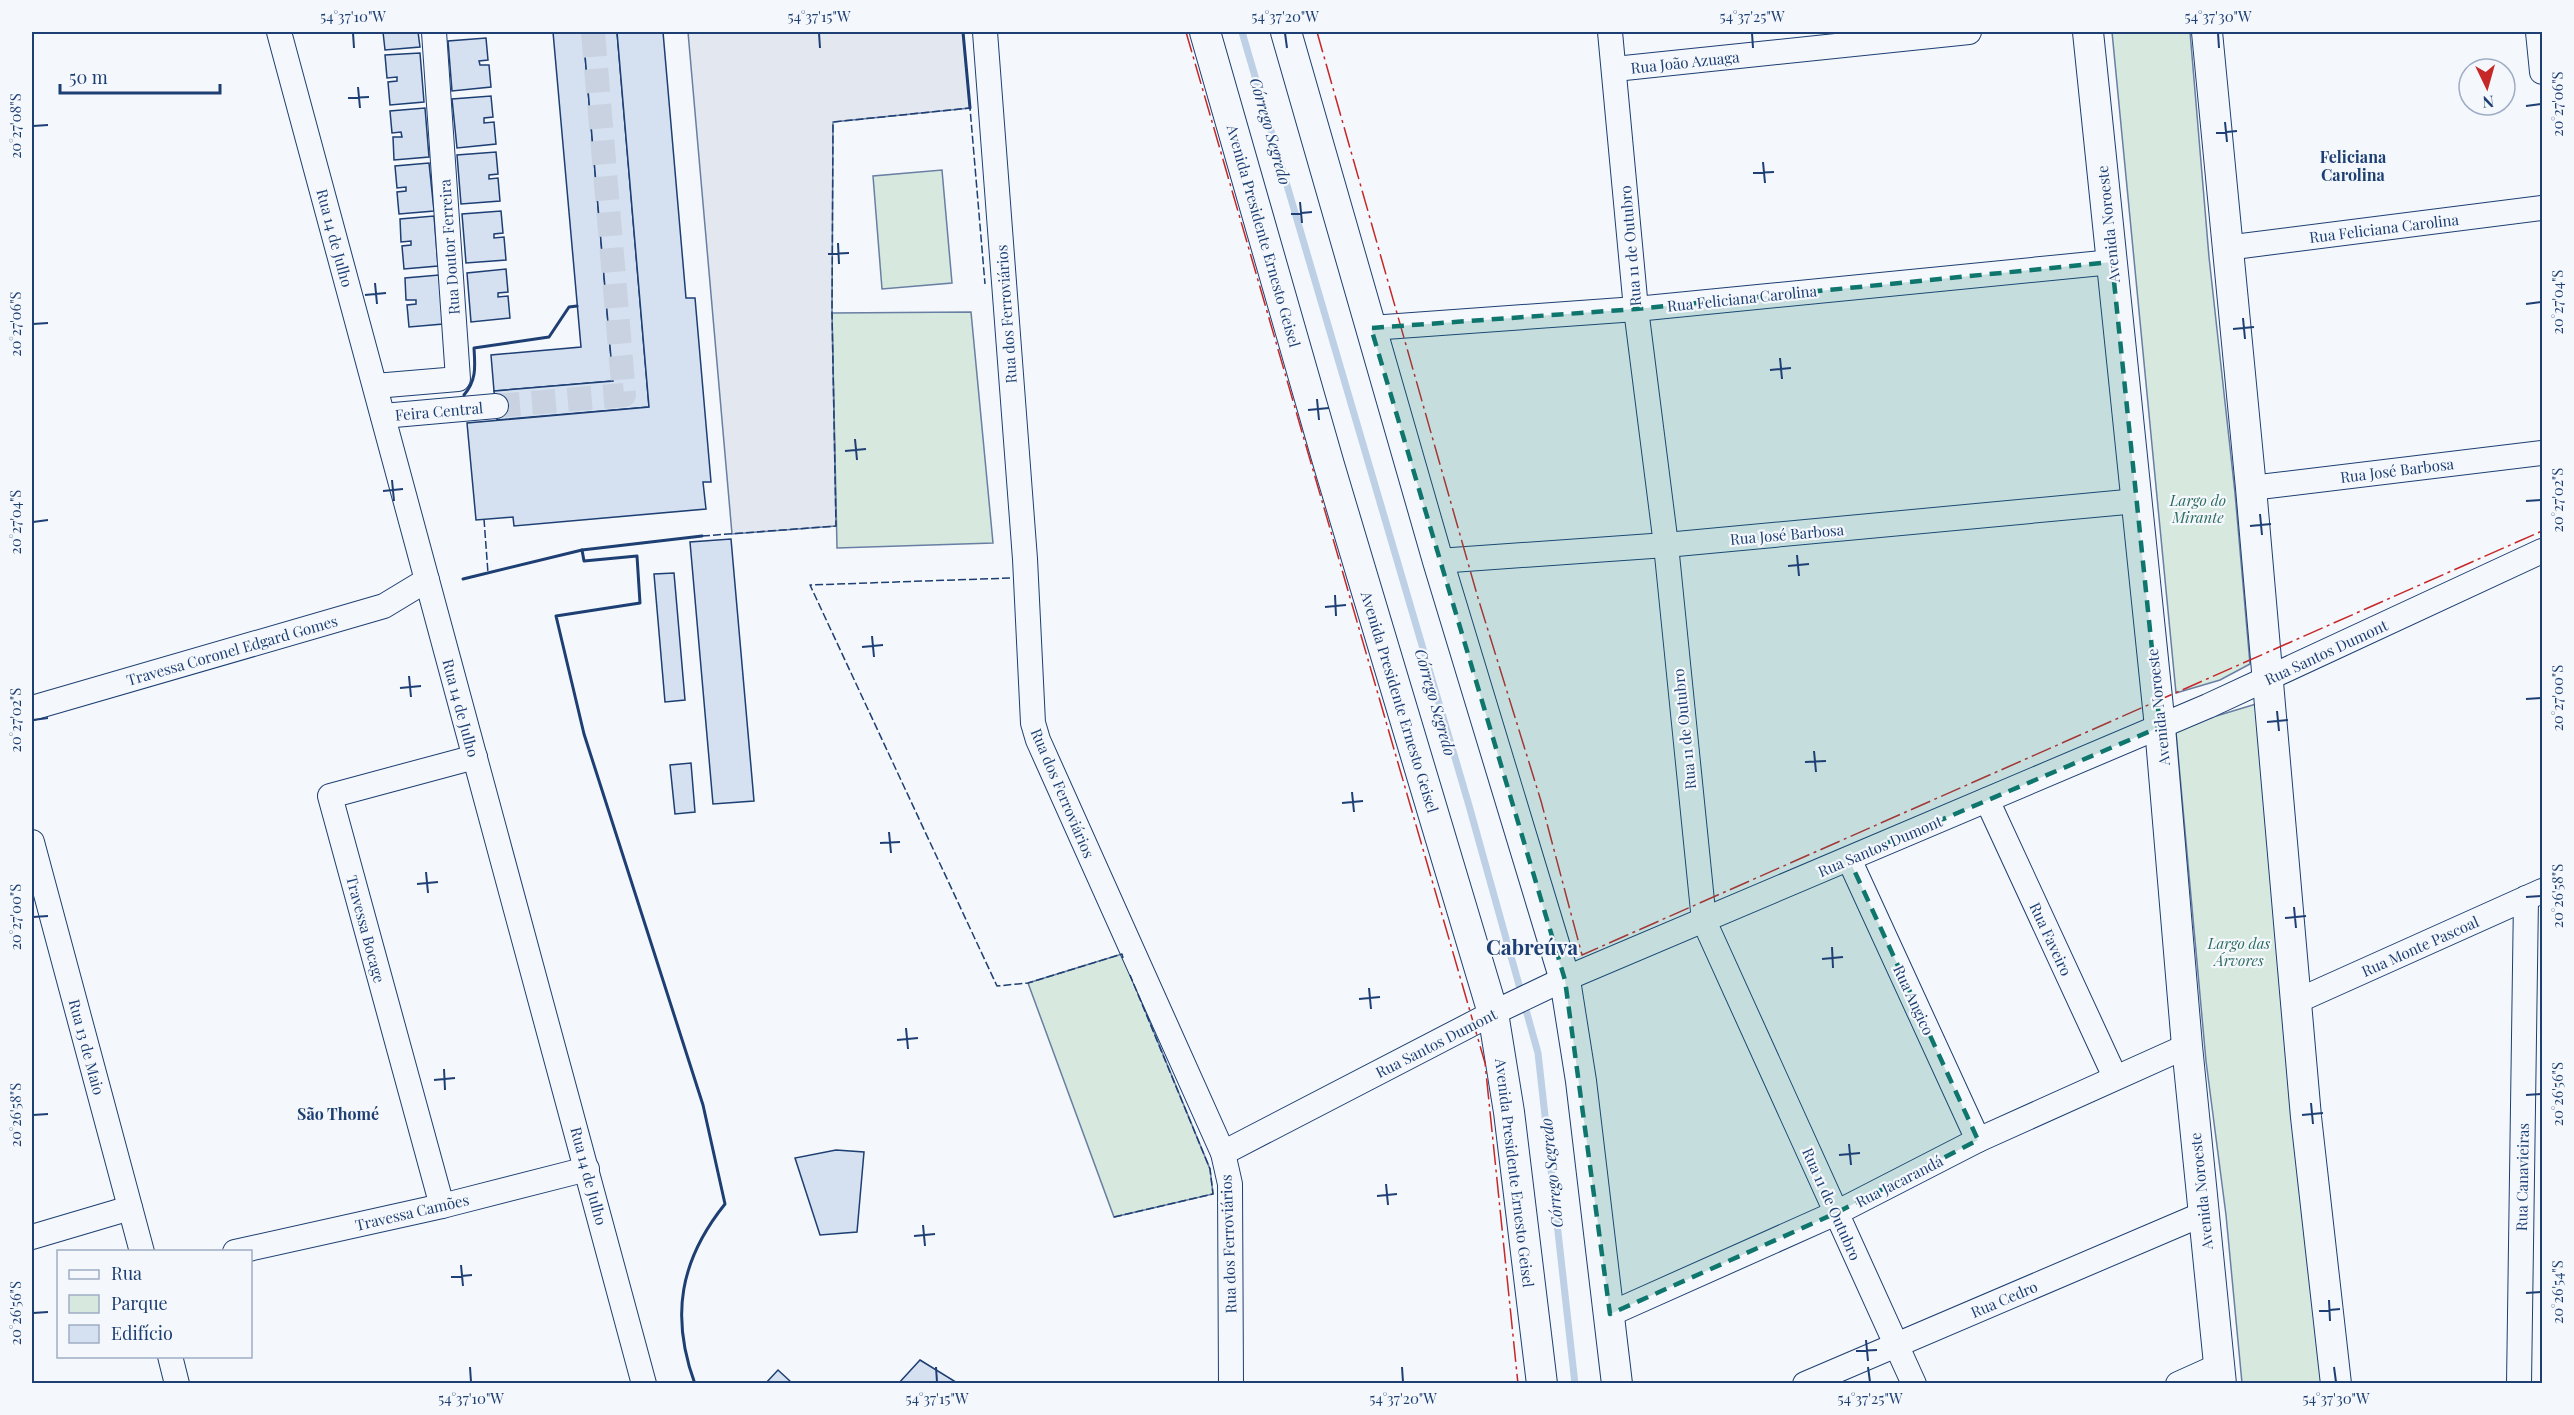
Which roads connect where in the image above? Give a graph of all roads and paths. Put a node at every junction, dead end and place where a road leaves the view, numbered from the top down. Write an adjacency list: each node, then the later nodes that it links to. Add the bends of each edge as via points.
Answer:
1 (279, 32): 18 (street, Rua 14 de Julho)
2 (434, 32): 18 (street, Rua Doutor Ferreira, via 458,379)
3 (985, 32): 44 (street, Rua dos Ferroviários, via 1025,559 1033,723 1042,751)
4 (1205, 32): 40 (main road, Avenida Presidente Ernesto Geisel, via 1329,465)
5 (1286, 32): 17 (main road)
6 (1610, 32): 11 (street, Rua 11 de Outubro)
7 (1969, 32): 11 (street, Rua João Azuaga)
8 (2088, 32): 15 (main road, Avenida Noroeste)
9 (2206, 32): 14 (main road)
10 (2538, 32): 12 (street)
11 (1615, 69): 16 (street, Rua 11 de Outubro)
12 (2542, 72)
13 (2542, 208): 14 (street, Rua Feliciana Carolina)
14 (2226, 248): 22 (main road)
15 (2112, 262): 16 (street, Rua Feliciana Carolina); 23 (main road, Avenida Noroeste)
16 (1636, 309): 17 (street, Rua Feliciana Carolina); 24 (street, Rua 11 de Outubro)
17 (1371, 328): 26 (main road)
18 (375, 386): 20 (street, Rua 14 de Julho)
19 (496, 406): 20 (street, Feira Central)
20 (383, 416): 27 (street, Rua 14 de Julho)
21 (2542, 453): 22 (street, Rua José Barbosa)
22 (2251, 488): 28 (main road)
23 (2137, 501): 24 (street, Rua José Barbosa); 30 (main road, Avenida Noroeste)
24 (1666, 545): 26 (street, Rua José Barbosa); 37 (street, Rua 11 de Outubro)
25 (2542, 551): 28 (street, Rua Santos Dumont)
26 (1438, 561): 38 (main road)
27 (427, 580): 29 (street, Travessa Coronel Edgard Gomes, via 384,606); 31 (street, Rua 14 de Julho)
28 (2267, 680): 30 (street, Rua Santos Dumont); 39 (main road)
29 (32, 708)
30 (2160, 727): 32 (street, Rua Santos Dumont); 41 (main road, Avenida Noroeste)
31 (475, 757): 45 (street, Rua 14 de Julho); 46 (street, Travessa Bocage, via 330,796)
32 (1988, 800): 34 (street, Rua Santos Dumont); 42 (street, Rua Faveiro)
33 (32, 842): 36 (street, Rua 13 de Maio)
34 (1849, 859): 37 (street, Rua Santos Dumont); 43 (street, Rua Angico)
35 (2534, 895): 39 (street, Rua Monte Pascoal); 66 (street, Rua Canavieiras)
36 (39, 900): 47 (street, Rua 13 de Maio)
37 (1704, 921): 38 (street, Rua Santos Dumont); 48 (street, Rua 11 de Outubro)
38 (1562, 981): 40 (street, Rua Santos Dumont); 53 (main road, via 1581,1081)
39 (2297, 1001): 65 (main road)
40 (1496, 1012): 44 (street, Rua Santos Dumont); 60 (main road, Avenida Presidente Ernesto Geisel)
41 (2187, 1046): 42 (street, Rua Jacarandá); 49 (main road, Avenida Noroeste)
42 (2115, 1077): 43 (street, Rua Jacarandá)
43 (1978, 1140): 48 (street, Rua Jacarandá)
44 (1223, 1153): 59 (street, Rua dos Ferroviários, via 1230,1184)
45 (587, 1169): 46 (street, Travessa Camões); 58 (street, Rua 14 de Julho)
46 (442, 1206): 52 (street, Travessa Camões)
47 (130, 1208): 50 (street); 51 (street, Rua 13 de Maio)
48 (1836, 1213): 53 (street, Rua Jacarandá); 54 (street, Rua 11 de Outubro)
49 (2203, 1214): 54 (street, Rua Cedro); 56 (main road, Avenida Noroeste)
50 (32, 1237)
51 (142, 1250)
52 (240, 1250)
53 (1610, 1314): 61 (main road)
54 (1896, 1345): 62 (street, Rua Cedro); 63 (street, Rua 11 de Outubro)
55 (171, 1358): 57 (street)
56 (2220, 1375): 64 (street)
57 (177, 1383)
58 (644, 1383)
59 (1231, 1383)
60 (1542, 1383)
61 (1617, 1383)
62 (1805, 1383)
63 (1914, 1383)
64 (2178, 1383)
65 (2336, 1383)
66 (2519, 1383)

